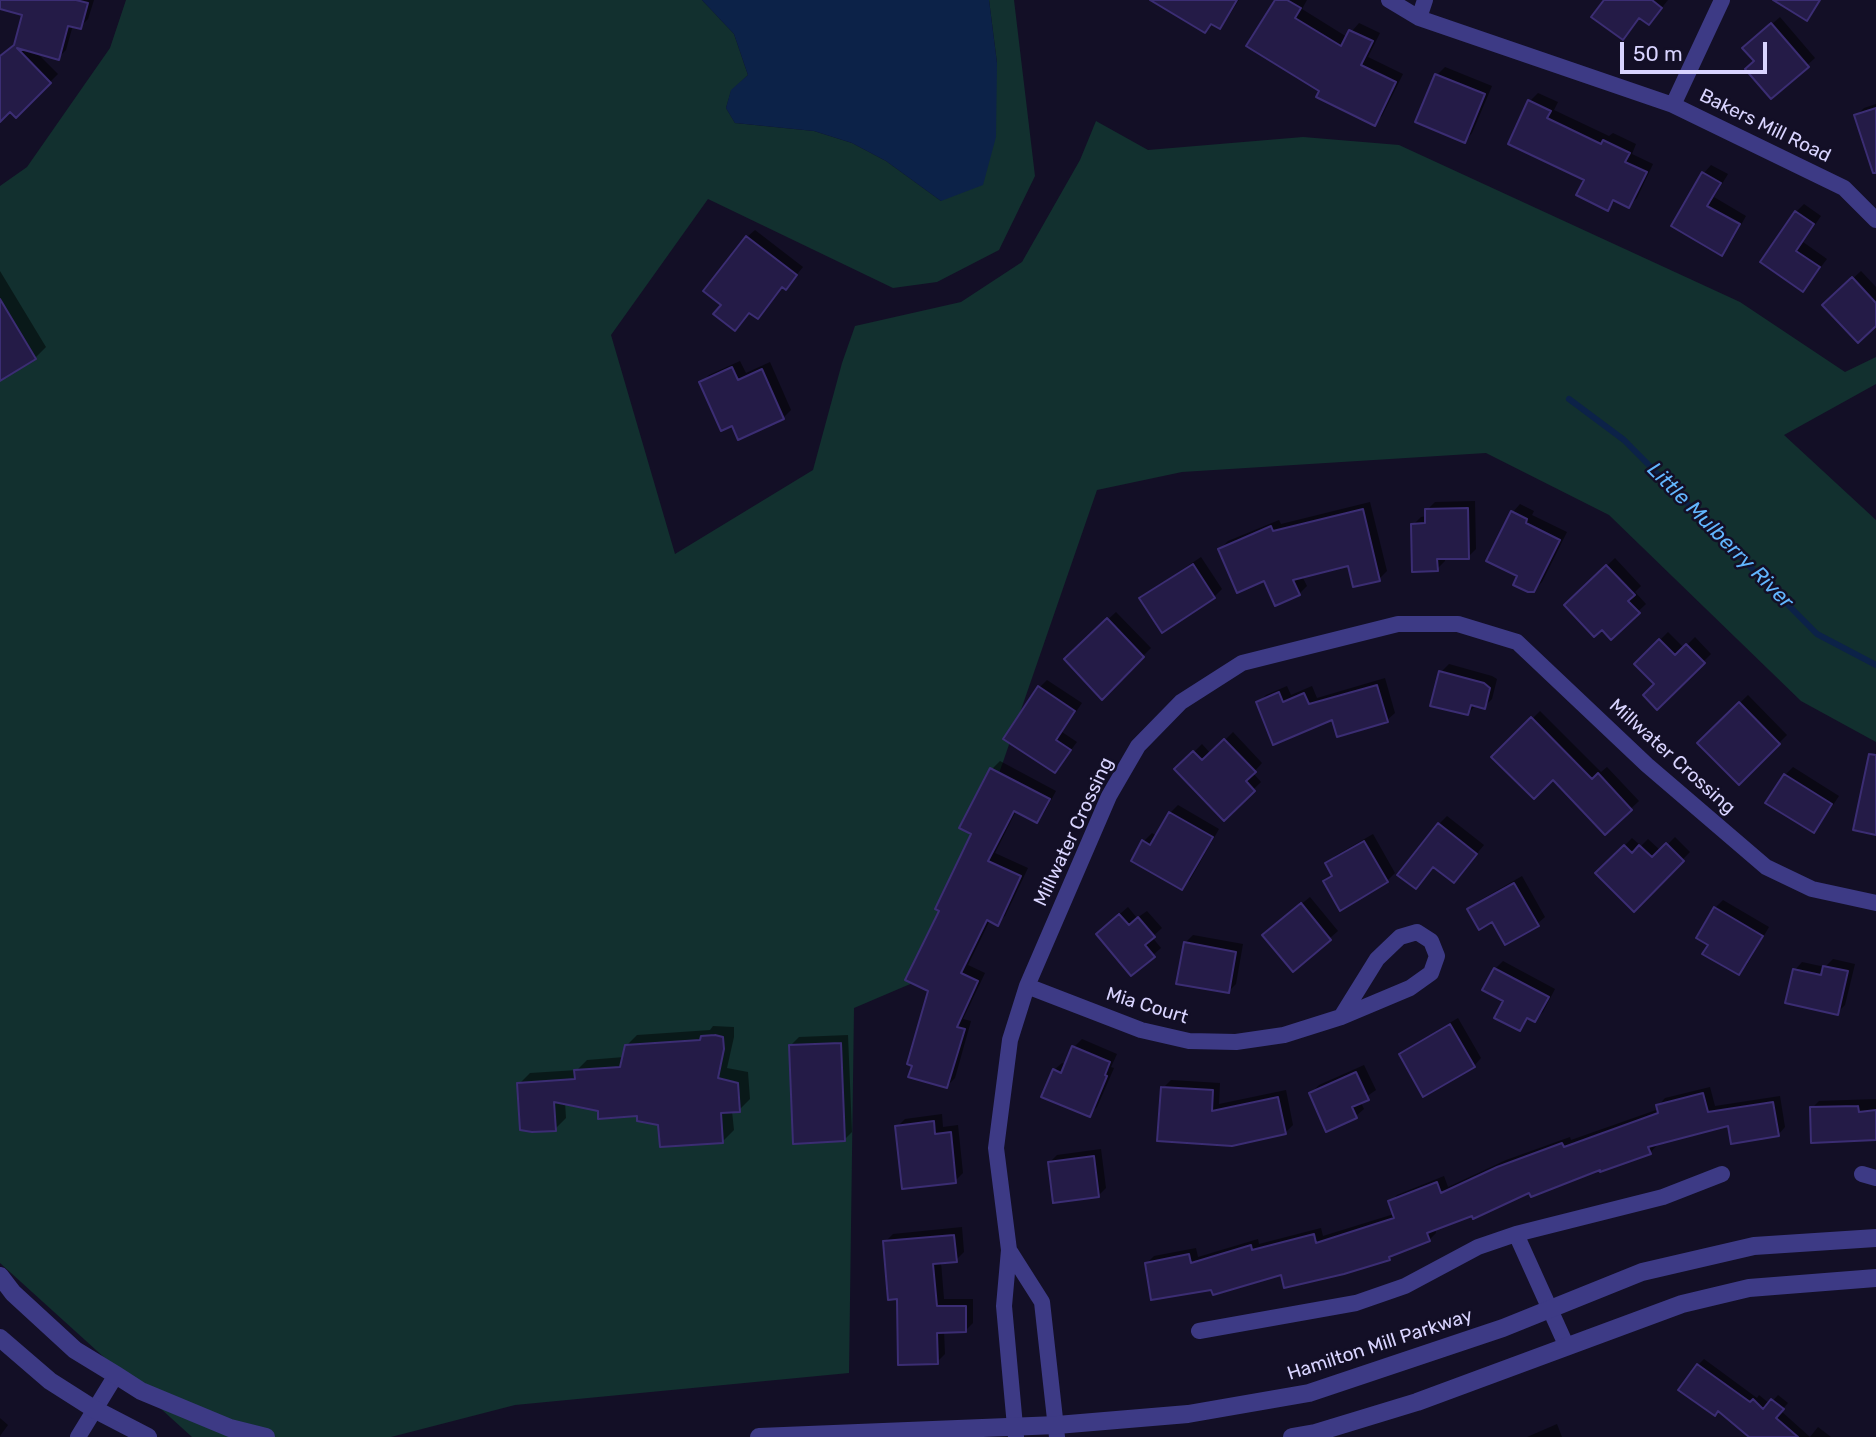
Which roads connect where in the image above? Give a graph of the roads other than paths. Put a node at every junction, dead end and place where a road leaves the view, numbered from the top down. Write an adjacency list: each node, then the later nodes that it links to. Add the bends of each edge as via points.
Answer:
1 (1388, 0): 4 (street, Bakers Mill Road)
2 (1424, 0): 4 (street)
3 (1722, 0): 5 (street)
4 (1419, 18): 5 (street, Bakers Mill Road)
5 (1673, 105): 6 (street, Bakers Mill Road, via 1844,188)
6 (1876, 220)
7 (1876, 903): 8 (street, Millwater Crossing, via 1812,889 1766,867 1647,765 1517,642 1458,624 1398,624 1242,663 1181,702 1138,746 1109,796)
8 (1027, 986): 9 (street, Mia Court, via 1141,1030 1189,1041 1236,1042 1284,1035); 13 (street, Millwater Crossing, via 1010,1040 996,1148)
9 (1340, 1017): 9 (street, Mia Court, via 1410,988 1431,973 1437,957 1431,941 1417,932 1400,937 1377,959)
10 (1722, 1174): 11 (street, via 1662,1197)
11 (1517, 1234): 16 (street); 17 (street, via 1478,1247 1405,1286 1356,1303)
12 (1876, 1238): 16 (street, Hamilton Mill Parkway, via 1754,1247 1642,1272)
13 (1009, 1250): 22 (street, Millwater Crossing, via 1042,1301); 23 (street, Millwater Crossing, via 1004,1306)
14 (0, 1276): 20 (street, via 75,1350)
15 (1876, 1278): 19 (street, via 1749,1288 1682,1304)
16 (1551, 1308): 19 (street); 22 (street, Hamilton Mill Parkway, via 1309,1393)
17 (1199, 1331)
18 (0, 1338): 21 (street, via 50,1381)
19 (1567, 1347): 28 (street, via 1417,1402)
20 (116, 1375): 21 (street); 26 (street, via 141,1391 230,1428)
21 (94, 1409): 24 (street); 25 (street)
22 (1057, 1431): 23 (street, Hamilton Mill Parkway)
23 (1016, 1432): 27 (street, Hamilton Mill Parkway)
24 (78, 1437)
25 (148, 1437)
26 (266, 1437)
27 (759, 1437)
28 (1292, 1437)

